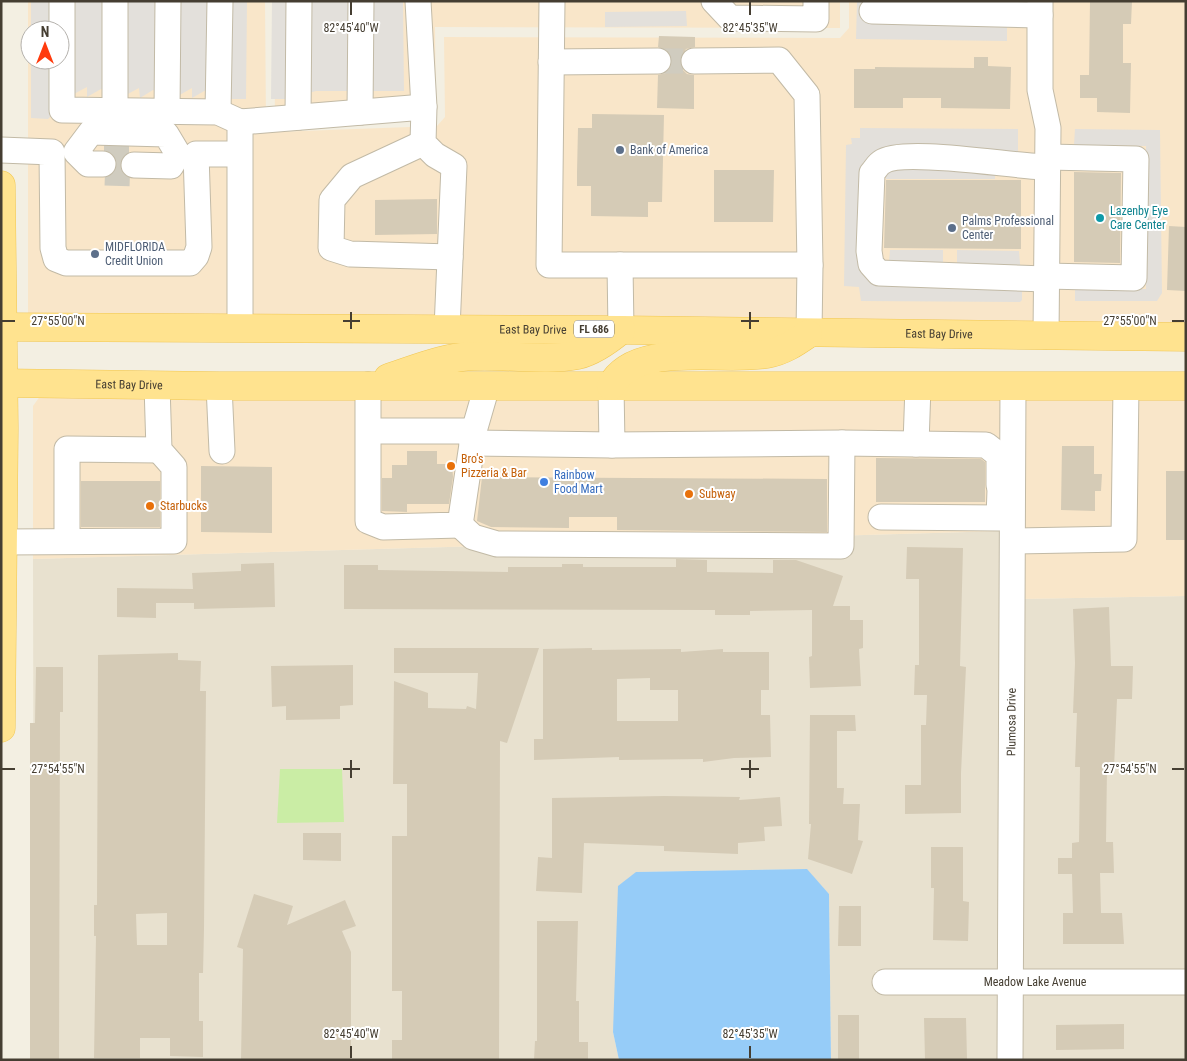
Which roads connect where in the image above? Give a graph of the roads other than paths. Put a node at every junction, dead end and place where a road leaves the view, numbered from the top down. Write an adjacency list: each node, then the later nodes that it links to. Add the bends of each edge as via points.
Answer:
1 (62, 1): 17 (street, via 62,110)
2 (115, 1): 17 (street)
3 (168, 1): 18 (street)
4 (220, 1): 20 (street)
5 (299, 1): 21 (street)
6 (360, 1): 19 (street)
7 (418, 1): 16 (street)
8 (552, 1): 15 (street)
9 (714, 1): 10 (street, via 730,18 806,19 816,19)
10 (816, 1)
11 (1040, 8): 12 (street); 27 (street, via 1040,90 1048,128)
12 (872, 11)
13 (658, 61): 15 (street)
14 (694, 61): 34 (street, via 779,60 808,96)
15 (551, 62): 33 (street, via 549,265)
16 (424, 107): 19 (street); 22 (street)
17 (115, 111): 18 (street)
18 (167, 111): 20 (street)
19 (360, 112): 21 (street)
20 (229, 117): 21 (street); 24 (street)
21 (298, 117)
22 (423, 143): 29 (street); 30 (street, via 435,156)
23 (1, 150): 26 (street)
24 (239, 154): 25 (street); 37 (street)
25 (182, 158): 26 (street, via 166,134 91,132); 26 (street, via 199,247 190,263 66,263 56,260 53,248); 28 (street)
26 (88, 160)
27 (1047, 162): 35 (street); 35 (street, via 1136,159 1134,278); 35 (street, via 1024,167 943,158 898,157 883,161 872,173 868,251 871,264 879,273)
28 (134, 164)
29 (376, 164): 30 (street); 32 (street, via 352,176 332,200 331,248 350,254)
30 (454, 166): 32 (street)
31 (1, 185): 36 (main road)
32 (450, 257): 38 (street)
33 (620, 265): 34 (street); 39 (street)
34 (810, 265): 40 (street)
35 (1046, 278): 41 (street)
36 (2, 327): 37 (main road, East Bay Drive / FL 686); 43 (main road)
37 (240, 328): 38 (main road, East Bay Drive / FL 686)
38 (447, 329): 39 (main road, East Bay Drive / FL 686)
39 (621, 330): 40 (main road, East Bay Drive / FL 686); 45 (main road, via 606,342 580,354 462,357)
40 (809, 333): 41 (main road, East Bay Drive / FL 686); 48 (main road, via 790,347 767,354 651,358 617,374)
41 (1046, 336): 42 (main road, East Bay Drive / FL 686)
42 (1186, 337)
43 (2, 383): 44 (main road, East Bay Drive); 65 (main road)
44 (157, 385): 46 (main road, East Bay Drive); 58 (street)
45 (368, 385): 46 (main road, East Bay Drive); 47 (main road, East Bay Drive); 53 (street)
46 (219, 386): 59 (street)
47 (487, 386): 48 (main road, East Bay Drive); 54 (street)
48 (611, 386): 49 (main road, East Bay Drive); 57 (street)
49 (918, 386): 50 (main road, East Bay Drive); 56 (street)
50 (1013, 386): 51 (main road, East Bay Drive); 60 (street, Plumosa Drive)
51 (1126, 386): 52 (main road, East Bay Drive); 64 (street, via 1124,539)
52 (1186, 386)
53 (368, 431): 54 (street); 62 (street, via 368,521 383,527)
54 (473, 437): 57 (street); 62 (street)
55 (842, 444): 56 (street); 57 (street); 62 (street, via 841,546 497,544 473,537)
56 (916, 444): 60 (street, via 986,445 994,449 999,455)
57 (612, 445)
58 (159, 450): 63 (street, via 67,449); 63 (street, via 174,467 174,541)
59 (222, 451)
60 (1006, 490): 61 (street, via 999,518); 64 (street, Plumosa Drive)
61 (881, 517)
62 (460, 525)
63 (67, 541): 65 (street)
64 (1012, 541): 67 (street, Plumosa Drive)
65 (3, 542): 66 (main road)
66 (1, 728)
67 (1010, 981): 68 (street, Meadow Lake Avenue); 69 (street, Meadow Lake Avenue); 70 (street, Plumosa Drive)
68 (886, 982)
69 (1186, 982)
70 (1010, 1060)

